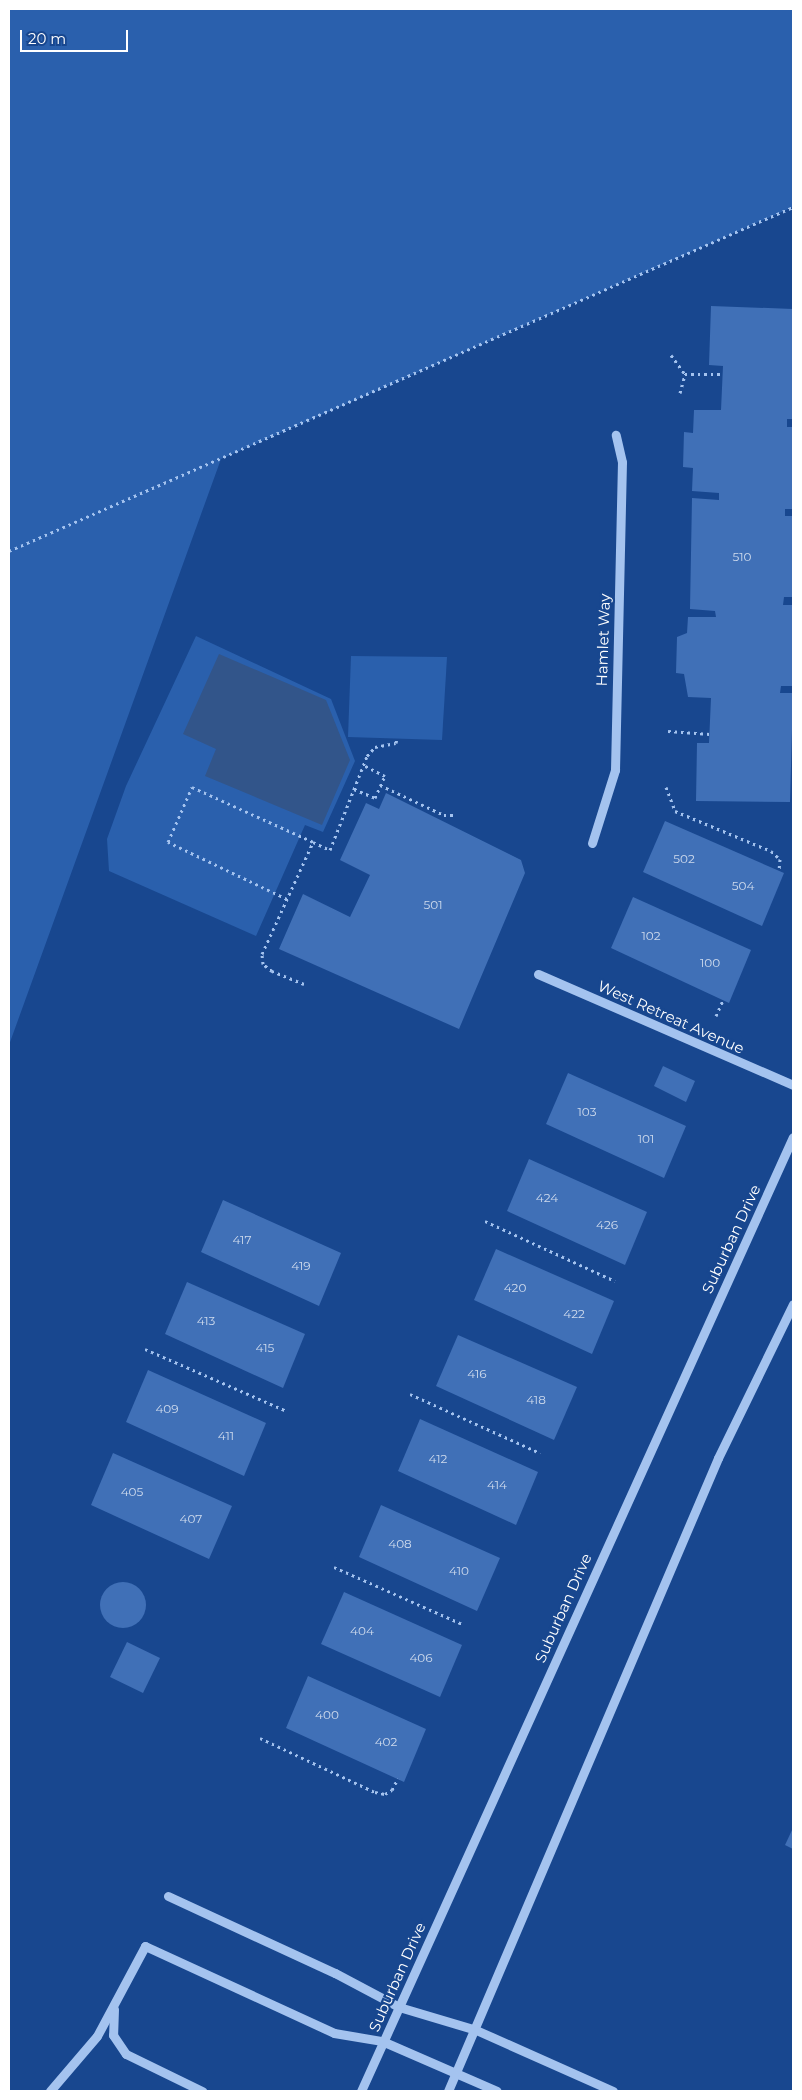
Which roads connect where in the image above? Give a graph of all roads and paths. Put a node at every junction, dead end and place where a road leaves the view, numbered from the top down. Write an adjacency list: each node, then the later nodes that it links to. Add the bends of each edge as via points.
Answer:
1 (793, 207): 7 (path)
2 (671, 355): 3 (path)
3 (685, 374): 4 (path); 5 (path)
4 (723, 374)
5 (680, 393)
6 (616, 435): 17 (street, Hamlet Way, via 622,462 614,770)
7 (9, 551)
8 (668, 731): 9 (path)
9 (710, 734)
10 (397, 738): 11 (path, via 396,744 375,747)
11 (363, 765): 12 (path, via 385,776); 14 (path)
12 (380, 785): 14 (path, via 375,798); 15 (path, via 444,815)
13 (666, 786): 18 (path, via 675,811 771,851 780,859)
14 (354, 788): 16 (path, via 330,850)
15 (456, 815)
16 (313, 842): 19 (path); 19 (path, via 192,787 168,842)
17 (592, 843)
18 (779, 871)
19 (287, 899): 21 (path, via 262,954 264,964)
20 (538, 974): 24 (street, West Retreat Avenue)
21 (304, 984)
22 (723, 1000): 23 (path)
23 (716, 1016)
24 (793, 1085)
25 (793, 1137): 26 (street, Suburban Drive)
26 (789, 1157): 39 (street, Suburban Drive)
27 (484, 1221): 28 (path)
28 (615, 1281)
29 (793, 1304): 41 (street, via 714,1468)
30 (145, 1349): 32 (path)
31 (410, 1394): 33 (path)
32 (287, 1411)
33 (540, 1453)
34 (334, 1567): 35 (path)
35 (462, 1624)
36 (260, 1738): 37 (path, via 375,1792 385,1794 392,1790)
37 (398, 1778)
38 (168, 1896): 39 (street)
39 (399, 2006): 41 (street); 42 (street, Suburban Drive)
40 (114, 2009): 42 (street, via 145,1946 334,2033); 44 (street, via 97,2036); 45 (street, via 113,2035 126,2054)
41 (476, 2030): 43 (street); 49 (street)
42 (382, 2041): 43 (street); 46 (street, Suburban Drive)
43 (456, 2072): 47 (street); 48 (street)
44 (50, 2091)
45 (202, 2091)
46 (361, 2091)
47 (448, 2091)
48 (496, 2091)
49 (613, 2091)

